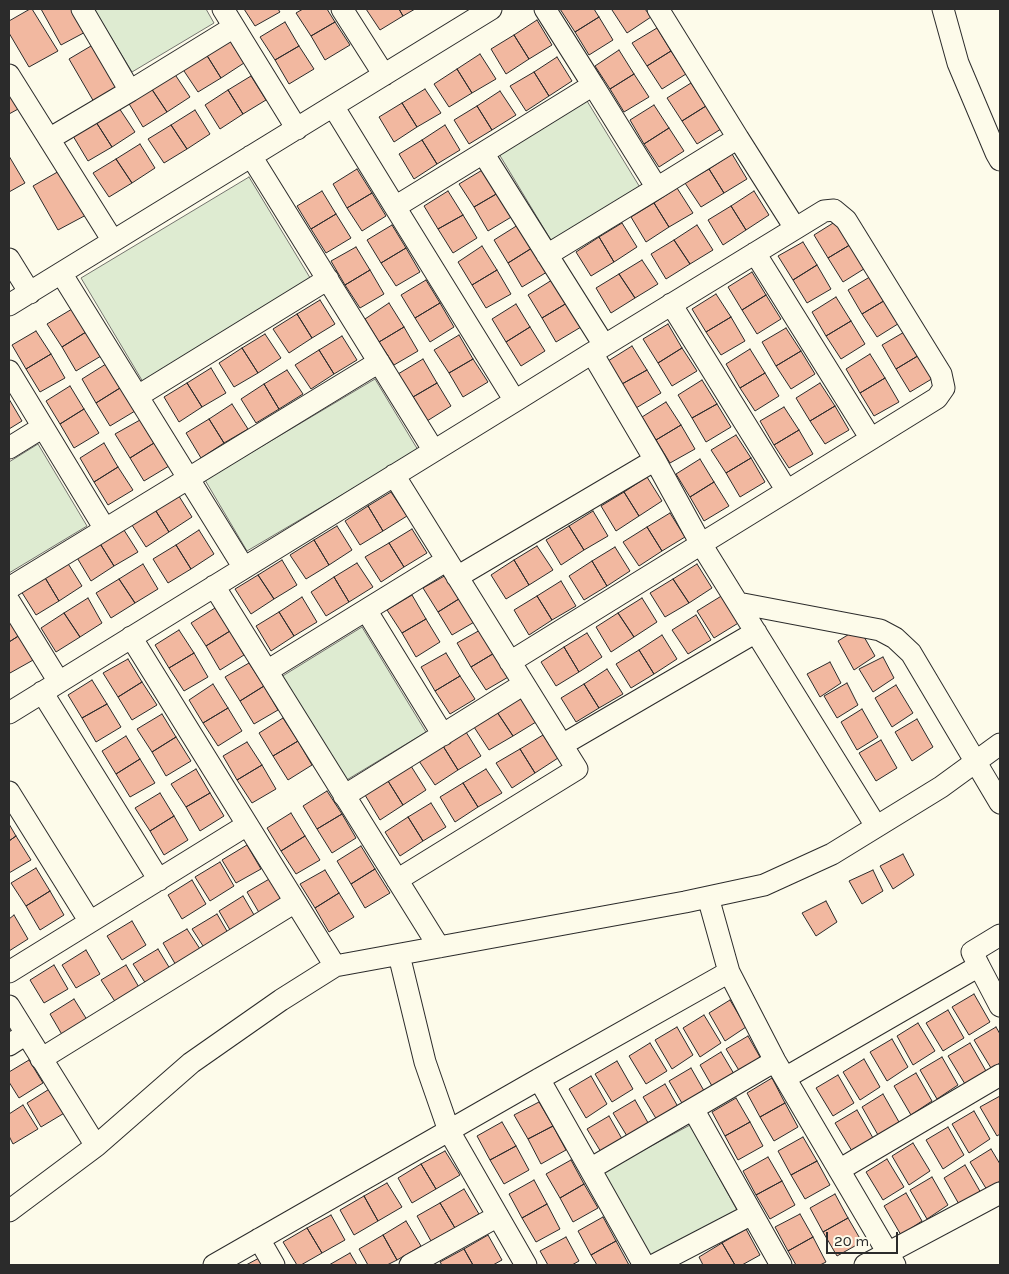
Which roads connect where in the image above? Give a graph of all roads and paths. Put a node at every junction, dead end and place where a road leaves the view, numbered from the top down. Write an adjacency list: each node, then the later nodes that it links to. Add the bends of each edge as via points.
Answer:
1 (82, 9): 12 (street)
2 (223, 9): 8 (street)
3 (342, 9): 10 (street)
4 (490, 9): 10 (street)
5 (545, 9): 11 (street)
6 (658, 9): 15 (street)
7 (943, 9): 19 (street, via 958,64)
8 (234, 27): 12 (street); 14 (street)
9 (9, 75): 16 (street)
10 (384, 75): 13 (street)
11 (593, 85): 17 (street); 20 (street)
12 (130, 91): 16 (street)
13 (333, 106): 14 (street); 21 (street)
14 (297, 128): 18 (street)
15 (738, 138): 20 (street); 22 (street)
16 (50, 139): 23 (street)
17 (483, 153): 21 (street); 25 (street)
18 (251, 156): 23 (street); 28 (street)
19 (1000, 160)
20 (657, 188): 25 (street)
21 (395, 207): 36 (street)
22 (795, 228): 24 (street); 38 (street, via 824,211 834,210 846,220 941,374 944,388 937,398)
23 (113, 241): 27 (street)
24 (755, 253): 30 (street); 38 (street)
25 (547, 255): 32 (street)
26 (9, 259): 29 (street)
27 (61, 273): 29 (street); 35 (street)
28 (328, 279): 33 (street); 35 (street)
29 (30, 293): 31 (street)
30 (672, 304): 32 (street); 44 (street)
31 (9, 306)
32 (598, 349): 36 (street); 41 (street)
33 (379, 362): 40 (street); 43 (street)
34 (9, 371): 37 (street)
35 (138, 396): 43 (street)
36 (515, 401): 40 (street)
37 (43, 427): 39 (street); 45 (street)
38 (871, 439): 44 (street)
39 (9, 448)
40 (434, 451): 42 (street)
41 (655, 460): 46 (street); 48 (street)
42 (394, 475): 47 (street); 48 (street)
43 (189, 478): 45 (street); 47 (street)
44 (787, 491): 46 (street)
45 (105, 529): 50 (street)
46 (701, 544): 52 (street); 56 (street)
47 (244, 568): 49 (street)
48 (452, 568): 53 (street); 56 (street)
49 (214, 586): 55 (street); 57 (street)
50 (9, 588)
51 (9, 601): 59 (street)
52 (738, 603): 54 (street); 64 (street, via 880,630 895,638 911,653)
53 (366, 610): 57 (street); 61 (street)
54 (756, 632): 63 (street); 69 (street)
55 (131, 638): 59 (street); 68 (street)
56 (510, 662): 58 (street)
57 (267, 671): 66 (street)
58 (524, 684): 61 (street); 63 (street)
59 (50, 687): 60 (street); 70 (street)
60 (9, 713)
61 (443, 734): 66 (street)
62 (1000, 744): 64 (street)
63 (562, 745): 71 (street, via 577,769)
64 (976, 761): 67 (street); 69 (street, via 941,787)
65 (9, 792): 74 (street)
66 (344, 796): 71 (street)
67 (1000, 803)
68 (247, 825): 70 (street); 73 (street)
69 (876, 826): 72 (street, via 832,854 764,885)
70 (159, 880): 74 (street)
71 (397, 880): 76 (street)
72 (708, 897): 76 (street); 81 (street)
73 (295, 902): 78 (street); 85 (street)
74 (90, 922): 80 (street)
75 (1000, 935): 79 (street, via 972,952)
76 (439, 947): 77 (street)
77 (399, 955): 78 (street); 90 (street, via 425,1062)
78 (335, 966): 91 (street, via 191,1063)
79 (979, 966): 83 (street); 86 (street)
80 (9, 972)
81 (729, 972): 86 (street); 88 (street)
82 (9, 1006): 84 (street)
83 (1000, 1006)
84 (18, 1040): 85 (street)
85 (41, 1059): 91 (street)
86 (780, 1070): 89 (street); 93 (street)
87 (1000, 1075): 93 (street)
88 (538, 1079): 90 (street); 92 (street)
89 (693, 1109): 92 (street); 96 (street)
90 (449, 1131): 97 (street); 98 (street)
91 (96, 1146): 95 (street)
92 (590, 1169): 104 (street)
93 (839, 1170): 99 (street)
94 (1000, 1193): 99 (street)
95 (9, 1211)
96 (752, 1214): 105 (street); 106 (street)
97 (498, 1216): 102 (street); 103 (street)
98 (260, 1239): 100 (street); 101 (street)
99 (891, 1259): 107 (street)
100 (214, 1265)
101 (274, 1265)
102 (410, 1265)
103 (526, 1265)
104 (644, 1265)
105 (654, 1265)
106 (781, 1265)
107 (865, 1265)

